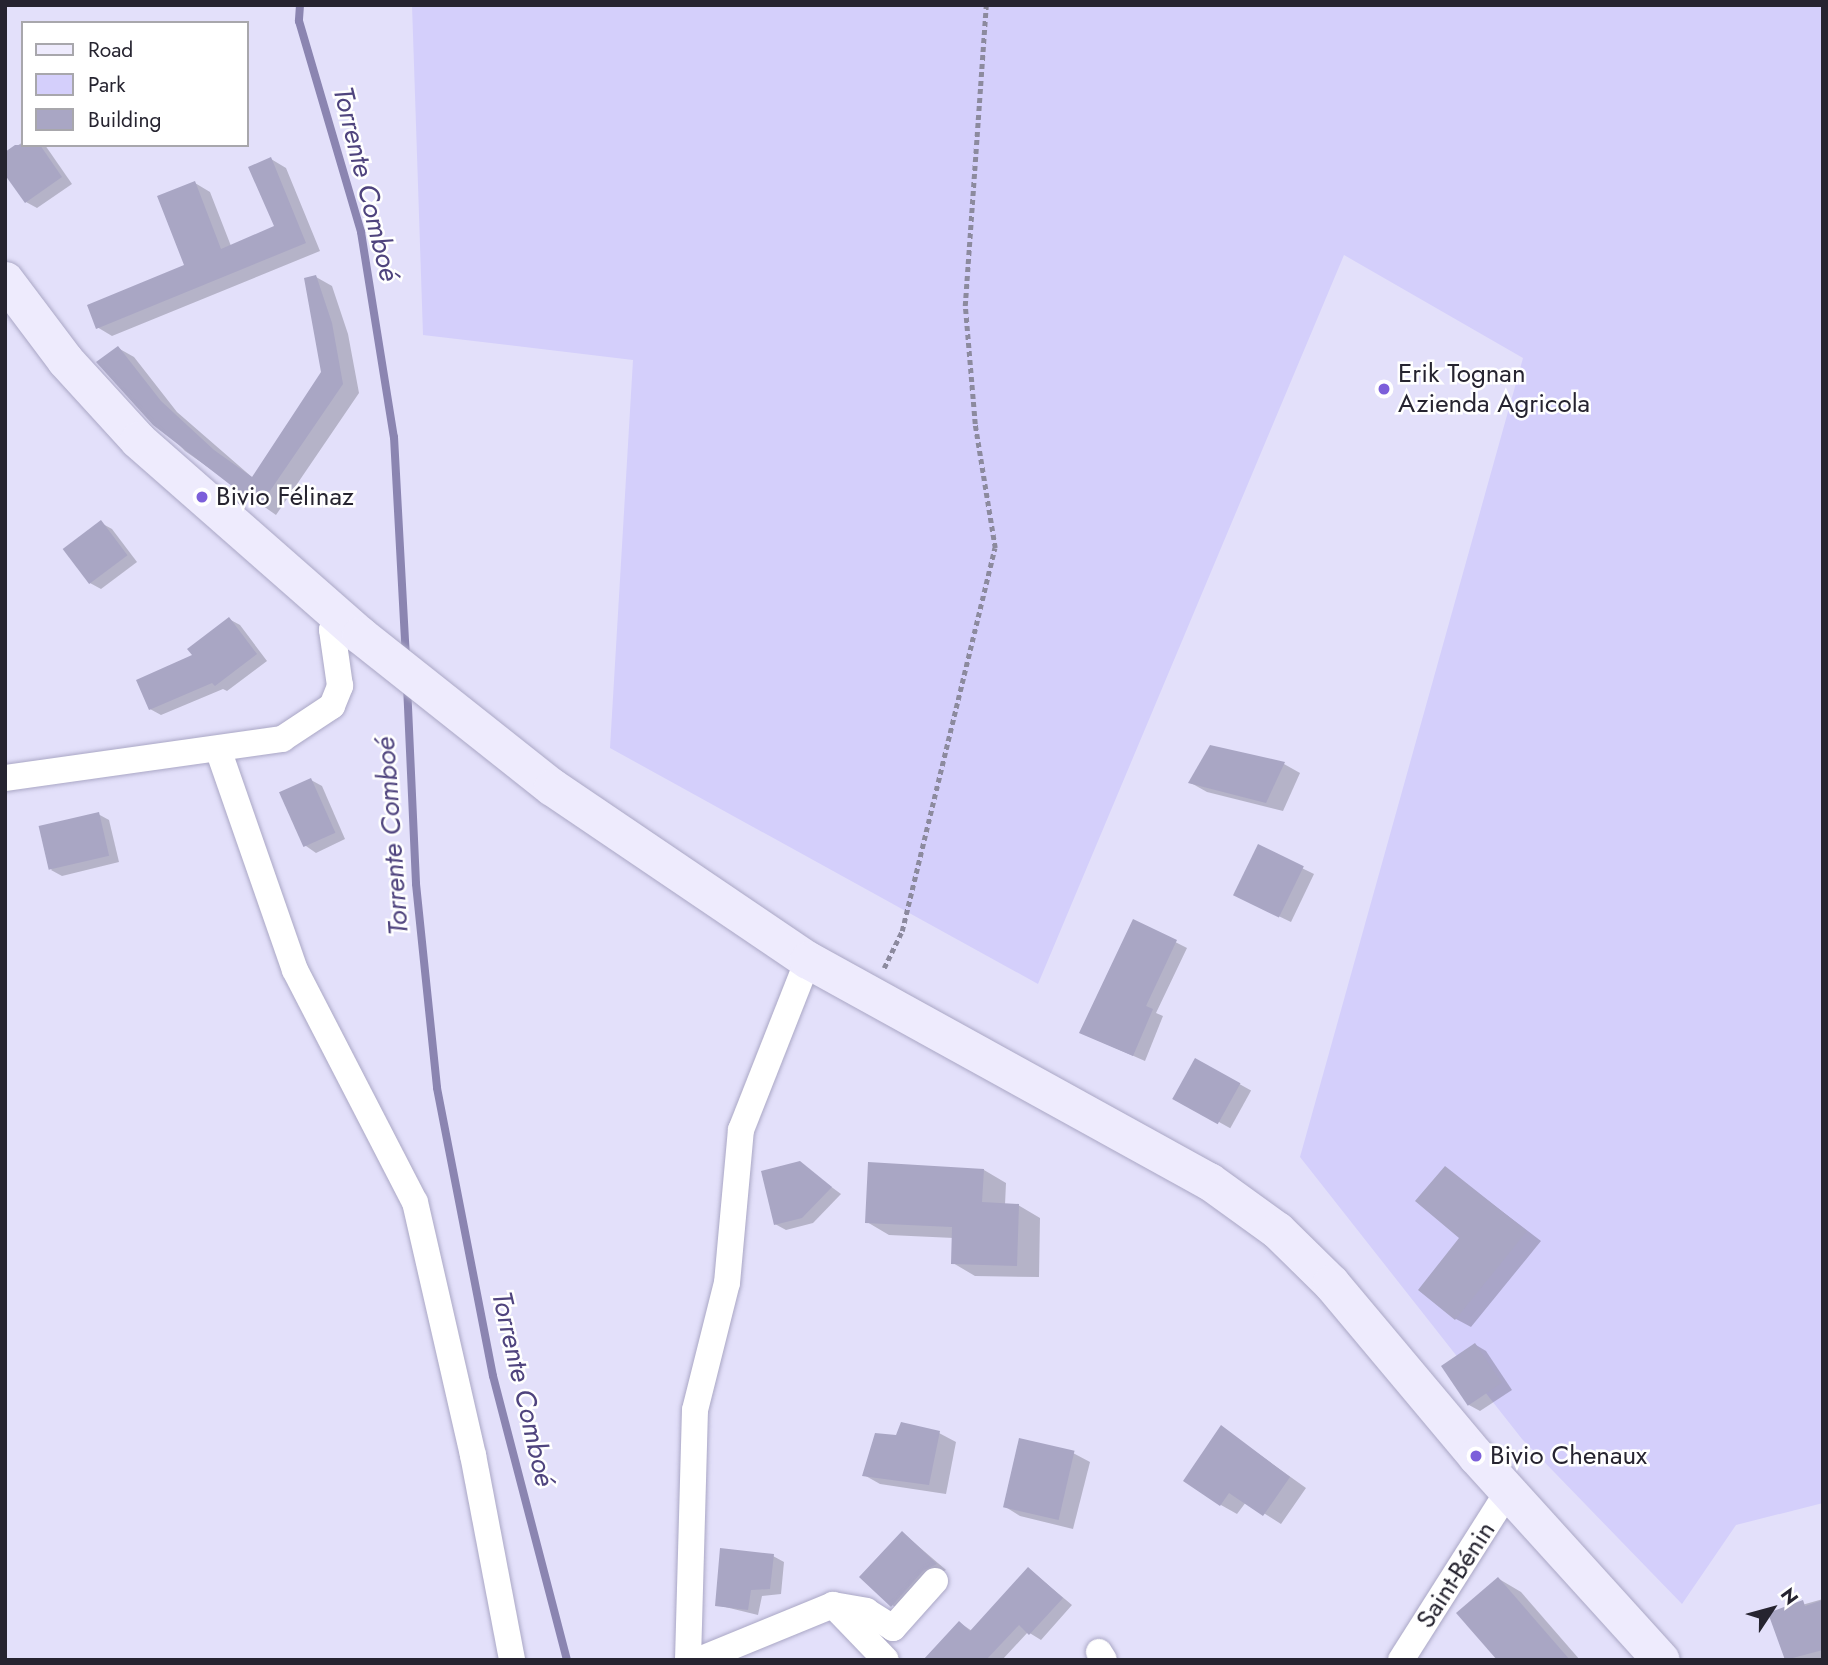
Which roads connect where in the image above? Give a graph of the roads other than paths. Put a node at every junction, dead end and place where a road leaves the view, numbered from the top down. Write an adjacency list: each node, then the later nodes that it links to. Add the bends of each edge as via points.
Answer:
1 (5, 280): 2 (main road, via 65,360 138,440)
2 (350, 626): 3 (street, via 332,630 340,686 332,706 282,739); 5 (main road, via 552,788)
3 (218, 749): 4 (street); 9 (street, via 295,970 415,1202 473,1455)
4 (5, 779)
5 (808, 960): 6 (main road, via 1209,1181 1277,1230 1331,1283); 10 (street, via 741,1130 727,1283 695,1409)
6 (1509, 1490): 13 (street, Saint-Bénin); 14 (main road)
7 (935, 1581): 8 (street, via 893,1628 866,1611)
8 (832, 1605): 11 (street); 12 (street)
9 (512, 1660)
10 (688, 1660)
11 (699, 1660)
12 (886, 1660)
13 (1401, 1660)
14 (1661, 1660)

